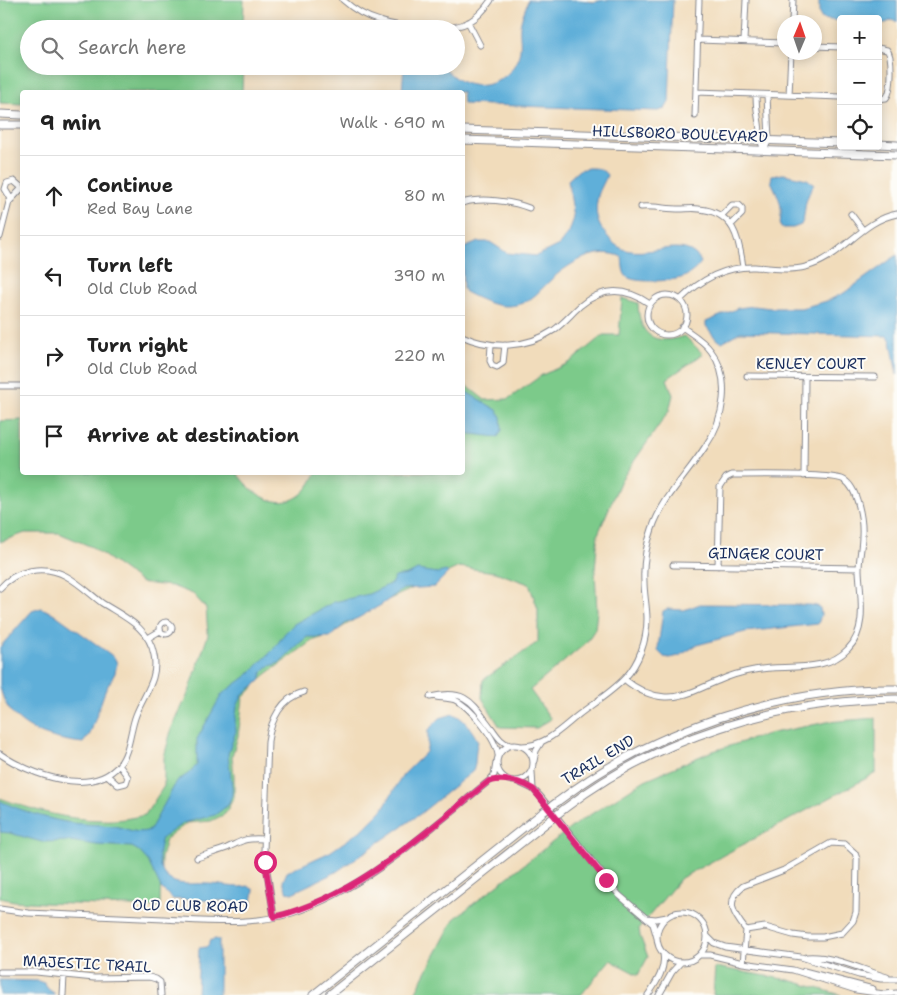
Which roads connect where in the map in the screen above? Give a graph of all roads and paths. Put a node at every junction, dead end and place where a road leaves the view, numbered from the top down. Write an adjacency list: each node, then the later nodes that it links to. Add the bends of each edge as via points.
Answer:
1 (342, 0): 7 (street)
2 (491, 0): 8 (street)
3 (699, 0): 10 (street)
4 (746, 0): 11 (street)
5 (793, 0): 6 (street)
6 (792, 15)
7 (378, 20)
8 (468, 22): 9 (street); 13 (street)
9 (465, 23)
10 (698, 40): 11 (street); 18 (street)
11 (744, 42): 12 (street)
12 (777, 43)
13 (480, 45)
14 (822, 46): 15 (street)
15 (837, 47)
16 (882, 49): 23 (street, via 891,55 889,96)
17 (791, 60): 21 (street)
18 (696, 92): 19 (street); 28 (street)
19 (756, 95): 20 (street); 24 (street)
20 (766, 95): 21 (street); 25 (street)
21 (790, 95): 22 (street)
22 (837, 97)
23 (882, 97)
24 (756, 107): 25 (street); 33 (street)
25 (766, 107): 34 (street)
26 (0, 114): 27 (street)
27 (20, 115)
28 (695, 116)
29 (0, 124): 30 (street)
30 (20, 125)
31 (465, 130): 33 (street, HILLSBORO BOULEVARD)
32 (465, 140): 38 (street, HILLSBORO BOULEVARD)
33 (759, 140): 34 (street, HILLSBORO BOULEVARD); 38 (street)
34 (769, 140): 35 (street, HILLSBORO BOULEVARD); 38 (street)
35 (837, 143)
36 (882, 144): 37 (street)
37 (897, 145)
38 (764, 150): 39 (street, HILLSBORO BOULEVARD)
39 (897, 155)
40 (20, 186): 42 (street, via 14,181 7,183 6,191)
41 (20, 190): 42 (street)
42 (11, 199): 51 (street)
43 (465, 203): 45 (street, via 515,202)
44 (641, 207): 48 (street, via 700,209)
45 (529, 208)
46 (851, 214): 50 (street)
47 (897, 214): 50 (street)
48 (720, 216): 49 (street); 49 (street, via 732,204 740,205 742,214)
49 (731, 225): 52 (street, via 740,245)
50 (863, 230): 52 (street, via 833,255 812,265 789,270)
51 (0, 236)
52 (743, 267): 53 (street, via 708,278)
53 (680, 300): 54 (street, via 662,295); 55 (street, via 686,314)
54 (650, 304): 55 (street, via 647,318 654,330 669,334); 58 (street, via 632,293 604,293 586,301 544,335 527,342)
55 (682, 327): 71 (street, via 703,342 716,358 723,379 722,403 711,438 672,490 652,528 644,568 646,634 638,658)
56 (465, 337): 57 (street)
57 (491, 345): 58 (street); 58 (street, via 491,363 497,367 503,363)
58 (505, 345)
59 (747, 376): 60 (street, KENLEY COURT)
60 (805, 377): 61 (street, KENLEY COURT); 64 (street)
61 (875, 378)
62 (0, 386): 63 (street)
63 (20, 386)
64 (804, 476): 66 (street, via 732,475 722,482); 67 (street, via 843,478 849,483 862,524)
65 (673, 565): 66 (street, GINGER COURT)
66 (718, 566): 67 (street, GINGER COURT)
67 (859, 568): 71 (street, via 858,634 847,650 832,661 752,670 675,697 644,692)
68 (0, 588): 70 (street, via 10,579 31,570 56,572 132,620)
69 (160, 631): 70 (street)
70 (148, 638): 82 (street, via 154,654 154,675 133,721)
71 (624, 679): 75 (street)
72 (897, 689): 113 (street, TRAIL END, bridge, via 802,698 718,718 629,756 557,802)
73 (304, 692): 89 (street, via 285,703 270,729)
74 (897, 699): 114 (street, TRAIL END, bridge, via 803,707 740,722 700,735 634,764 564,809)
75 (541, 743): 77 (street); 81 (street)
76 (510, 746): 77 (street); 79 (street); 79 (street, via 502,742 473,704 463,697 445,694 430,697 451,699 464,705 494,740)
77 (522, 746): 81 (street)
78 (0, 754): 84 (street, via 24,767 72,781 97,780)
79 (498, 755): 80 (street)
80 (496, 763): 85 (street); 86 (street, OLD CLUB ROAD, via 494,776)
81 (534, 763): 83 (street)
82 (119, 765): 84 (street); 84 (street, via 127,774 126,783 118,785)
83 (532, 772): 87 (street); 88 (street)
84 (107, 775)
85 (506, 780): 86 (street); 87 (street)
86 (489, 781): 92 (street, OLD CLUB ROAD, via 365,878 315,904)
87 (518, 782): 88 (street)
88 (533, 789): 94 (street, via 619,895)
89 (264, 839): 90 (street, via 242,840); 92 (street)
90 (197, 858)
91 (0, 909): 92 (street, OLD CLUB ROAD, via 216,921)
92 (274, 917)
93 (667, 917): 94 (street); 96 (street, via 678,912 694,914 703,923); 97 (street, via 658,929)
94 (646, 918): 97 (street, via 653,924)
95 (746, 930): 95 (street, via 765,927 808,937 842,933 856,912 855,853 845,844 825,845 784,870 737,890 733,908); 98 (street)
96 (708, 936): 98 (street, via 714,943); 100 (street)
97 (657, 938): 99 (street)
98 (745, 950): 101 (street); 103 (street)
99 (663, 954): 102 (street); 115 (street, via 663,968)
100 (700, 955): 102 (street, via 691,961); 103 (street)
101 (801, 957): 104 (street); 109 (street, via 833,959)
102 (680, 962): 116 (street)
103 (743, 963): 105 (street)
104 (824, 964): 107 (street); 109 (street, via 859,975)
105 (793, 970): 107 (street); 110 (street, via 856,990)
106 (0, 972): 108 (street, MAJESTIC TRAIL)
107 (820, 975): 110 (street)
108 (64, 976): 111 (street); 112 (street, MAJESTIC TRAIL, via 149,977 160,982)
109 (895, 979)
110 (895, 993)
111 (63, 995)
112 (162, 995)
113 (313, 995)
114 (329, 995)
115 (649, 995)
116 (659, 995)

